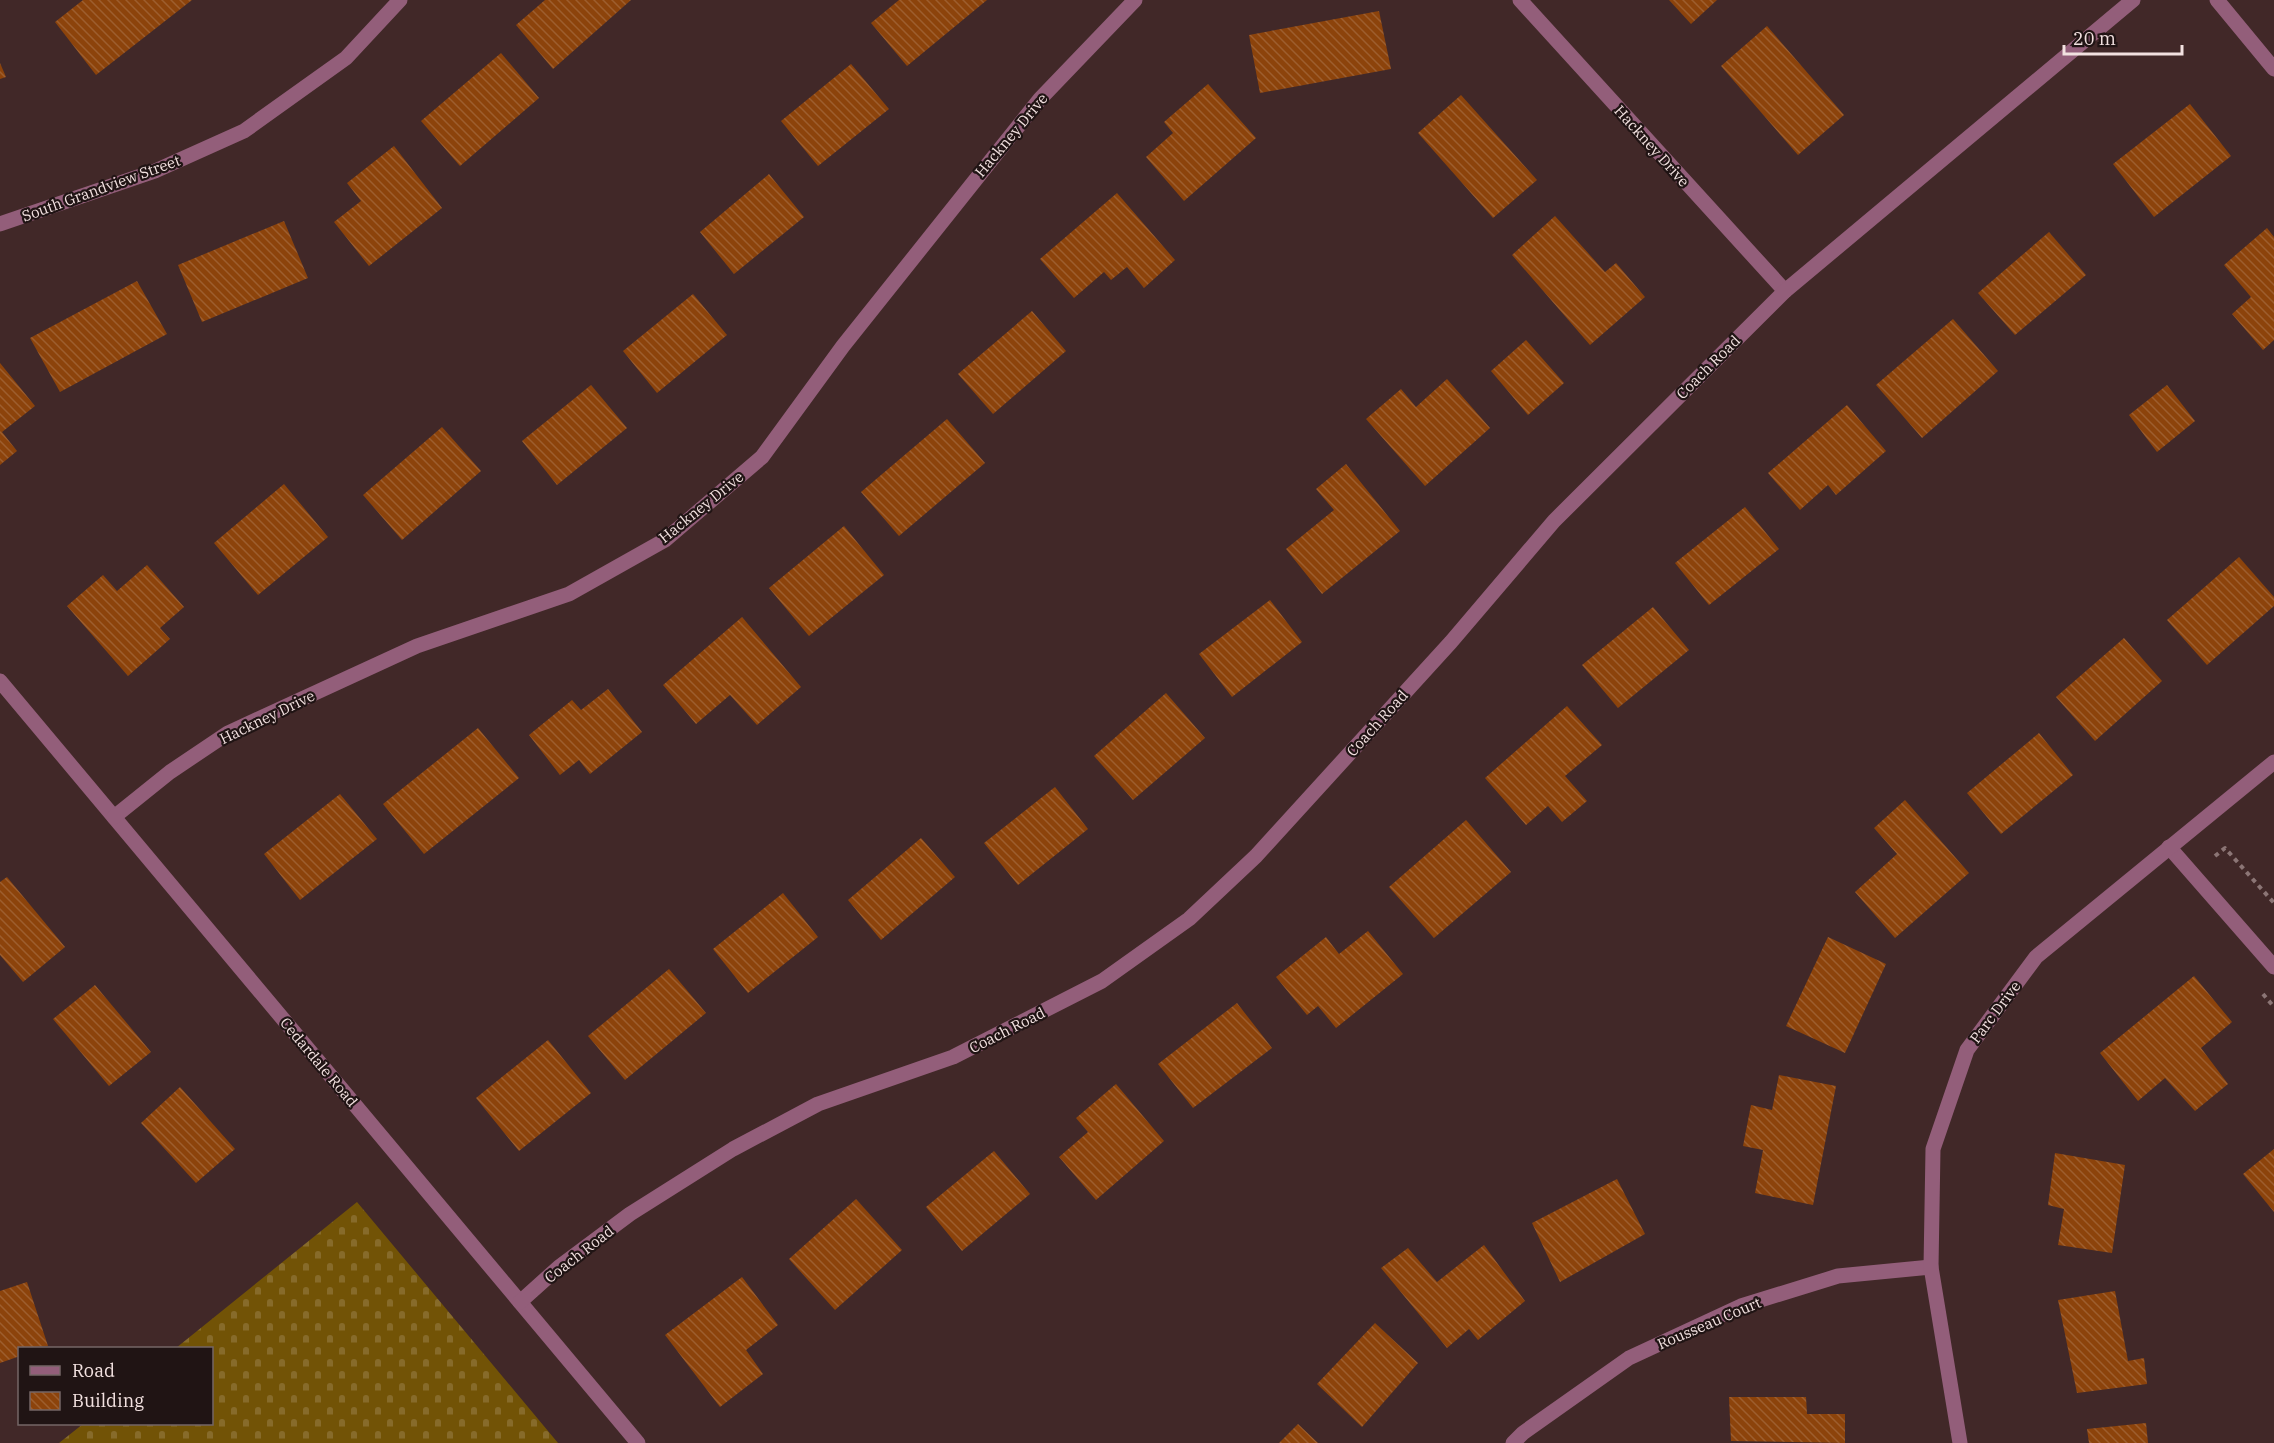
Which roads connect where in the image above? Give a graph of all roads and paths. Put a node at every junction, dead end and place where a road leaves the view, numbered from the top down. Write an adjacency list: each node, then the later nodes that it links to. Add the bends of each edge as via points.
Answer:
1 (400, 0): 7 (street, South Grandview Street, via 346,58 244,131 155,171)
2 (1135, 0): 11 (street, Hackney Drive, via 1025,118 850,337 762,457 665,540 569,594 417,646 228,734 170,772)
3 (1520, 0): 8 (street, Hackney Drive)
4 (2133, 0): 8 (street, Coach Road)
5 (2217, 0): 6 (street)
6 (2274, 69)
7 (0, 224)
8 (1785, 291): 17 (street, Coach Road, via 1554,521 1451,642 1256,856 1190,919 1102,981 953,1057 818,1104 733,1149 630,1214)
9 (0, 681): 11 (street, Cedardale Road)
10 (2274, 762): 12 (street, Parc Drive)
11 (114, 818): 17 (street, Cedardale Road)
12 (2169, 847): 13 (street); 16 (street, Parc Drive, via 2036,957 1966,1050 1933,1149)
13 (2193, 873): 14 (path, via 2225,848); 15 (street)
14 (2274, 903)
15 (2274, 967)
16 (1931, 1267): 19 (street, Rousseau Court, via 1838,1276 1741,1306 1629,1358); 20 (street, Parc Drive)
17 (520, 1302): 18 (street, Cedardale Road)
18 (638, 1443)
19 (1514, 1443)
20 (1960, 1443)

